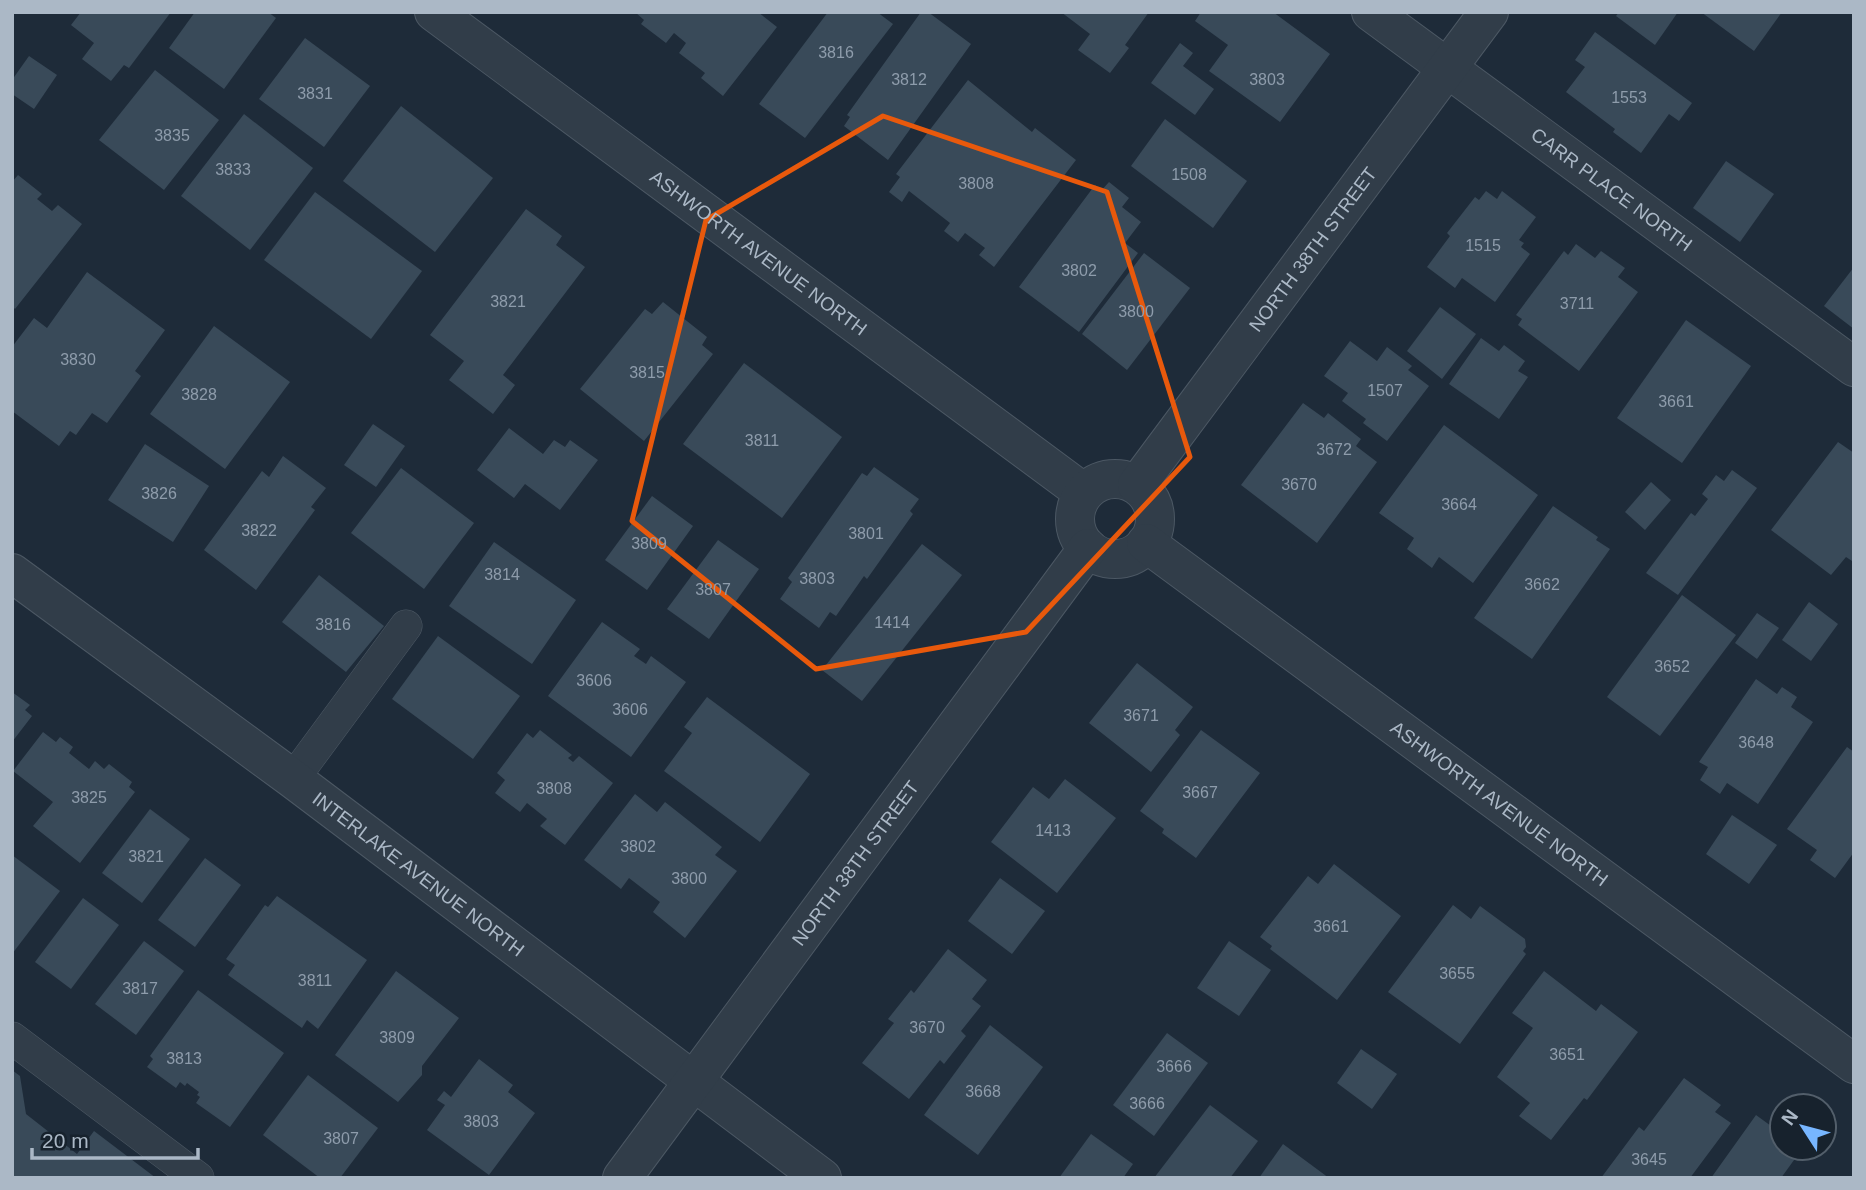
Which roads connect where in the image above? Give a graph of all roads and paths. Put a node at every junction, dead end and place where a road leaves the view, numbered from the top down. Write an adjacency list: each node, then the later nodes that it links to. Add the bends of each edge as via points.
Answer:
1 (434, 12): 7 (street, ASHWORTH AVENUE NORTH)
2 (1371, 12): 4 (street, CARR PLACE NORTH)
3 (1489, 12): 4 (street, NORTH 38TH STREET)
4 (1448, 68): 5 (street, CARR PLACE NORTH); 6 (street, NORTH 38TH STREET)
5 (1854, 367)
6 (1137, 485): 7 (street, via 1105,480); 8 (street, via 1154,509)
7 (1084, 494): 9 (street, via 1074,516)
8 (1146, 543): 9 (street, via 1132,556 1118,559 1104,558); 14 (street, ASHWORTH AVENUE NORTH)
9 (1088, 548): 15 (street, NORTH 38TH STREET)
10 (12, 573): 12 (street, INTERLAKE AVENUE NORTH)
11 (406, 626): 12 (lane)
12 (293, 779): 15 (street, INTERLAKE AVENUE NORTH)
13 (12, 1038): 16 (lane)
14 (1854, 1064)
15 (693, 1082): 17 (street, NORTH 38TH STREET); 18 (street, INTERLAKE AVENUE NORTH)
16 (198, 1178)
17 (622, 1178)
18 (822, 1178)

